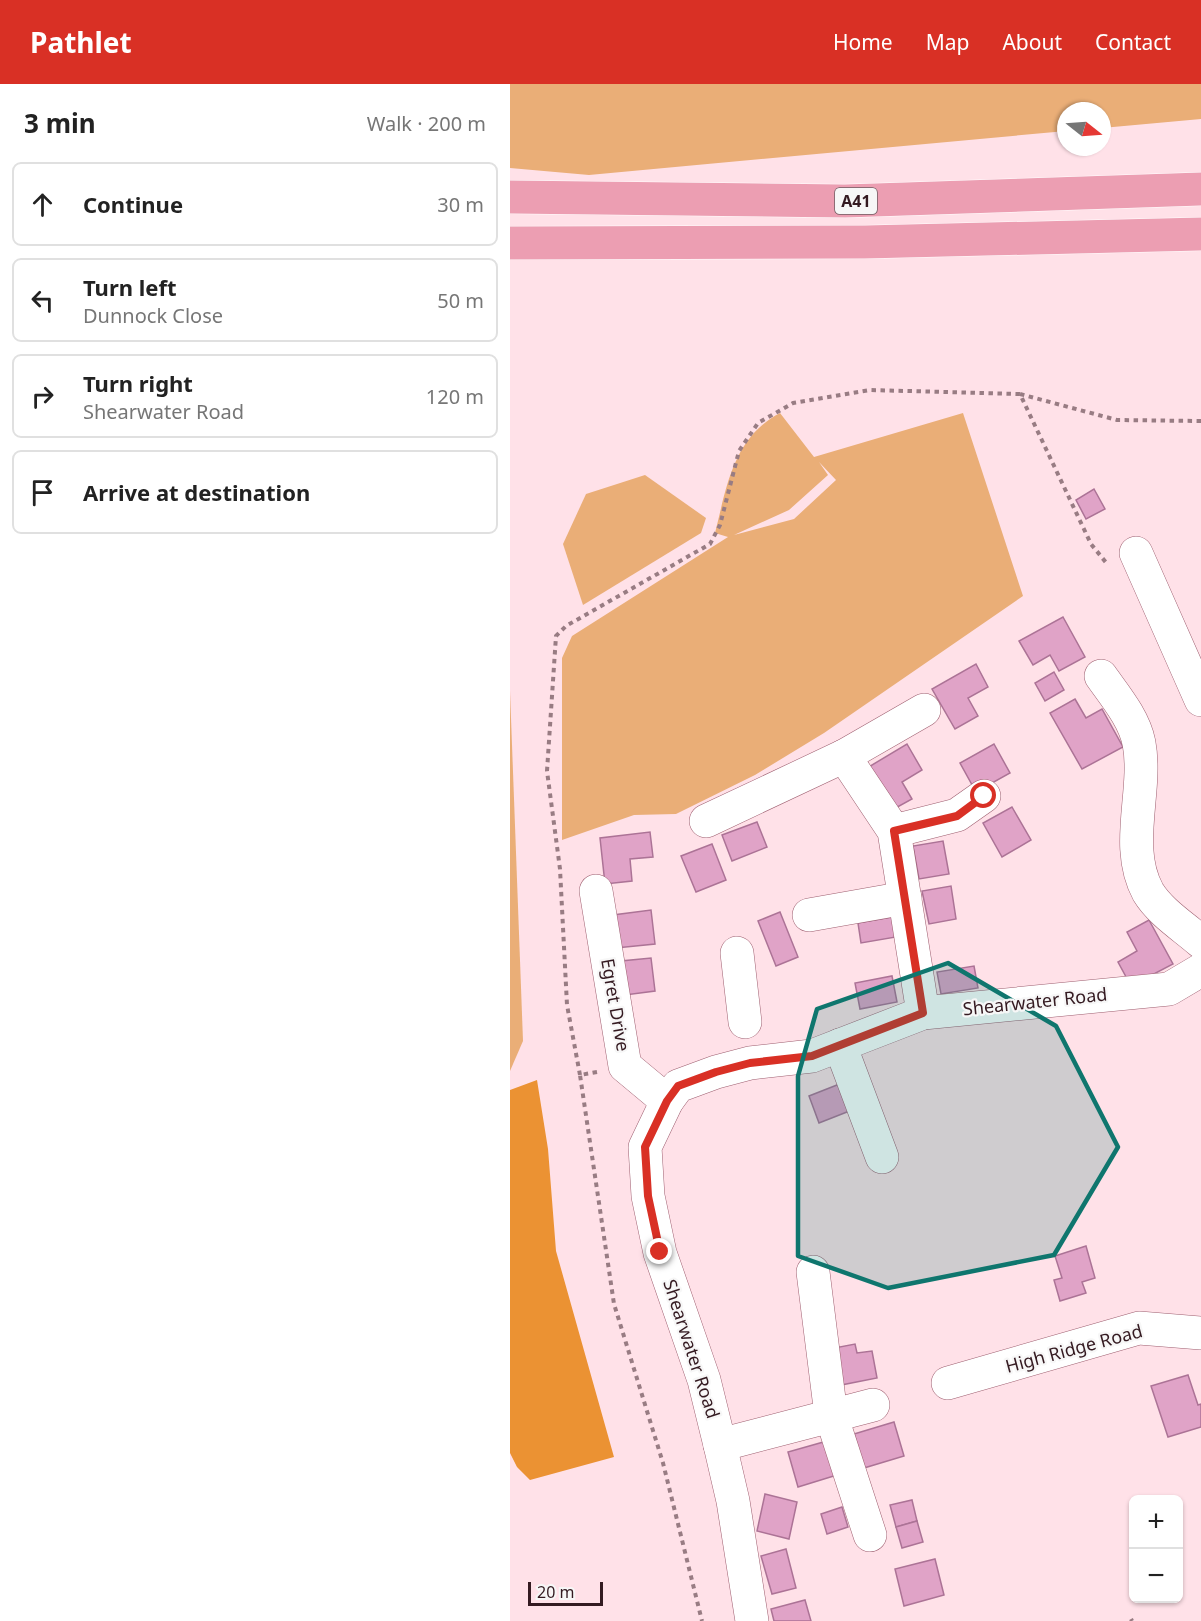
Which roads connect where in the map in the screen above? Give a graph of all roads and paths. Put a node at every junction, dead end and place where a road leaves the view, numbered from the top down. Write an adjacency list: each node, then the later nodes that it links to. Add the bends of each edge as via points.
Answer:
1 (1201, 189): 2 (highway, A41, via 845,201)
2 (510, 197)
3 (1201, 234): 4 (highway, via 877,242)
4 (510, 243)
5 (1020, 394): 6 (path, via 1117,420); 7 (path, via 1091,544); 25 (path, via 870,390 794,403 758,423 739,451 720,525 710,544 566,626 556,636 547,771 560,869 567,1005)
6 (1201, 421)
7 (1124, 561): 9 (street)
8 (1101, 676): 18 (street, via 1124,710 1139,744 1141,778 1136,839 1147,890)
9 (1201, 700)
10 (924, 710): 11 (street)
11 (844, 756): 13 (street); 14 (street)
12 (984, 796): 14 (street, via 957,816)
13 (706, 821)
14 (894, 831): 16 (street)
15 (596, 891): 24 (street, Egret Drive)
16 (905, 898): 17 (street); 21 (street)
17 (809, 915)
18 (1201, 942)
19 (737, 953): 22 (street)
20 (1201, 970): 21 (street, Shearwater Road, via 1169,989)
21 (923, 1013): 23 (street, Shearwater Road)
22 (748, 1040): 23 (street, Shearwater Road, via 812,1056); 26 (street, Shearwater Road, via 716,1072 678,1086)
23 (840, 1046): 27 (street)
24 (626, 1066): 25 (path); 26 (street, Egret Drive)
25 (580, 1075): 35 (path, via 614,1304 663,1463)
26 (667, 1101): 33 (street, Shearwater Road, via 645,1147 648,1196 660,1252 704,1380)
27 (882, 1157)
28 (813, 1272): 32 (street)
29 (1201, 1333): 30 (street, High Ridge Road, via 1139,1328)
30 (948, 1383)
31 (873, 1405): 32 (street)
32 (831, 1415): 33 (street); 34 (street)
33 (720, 1445): 36 (street, Shearwater Road)
34 (870, 1535)
35 (702, 1621)
36 (752, 1621)

